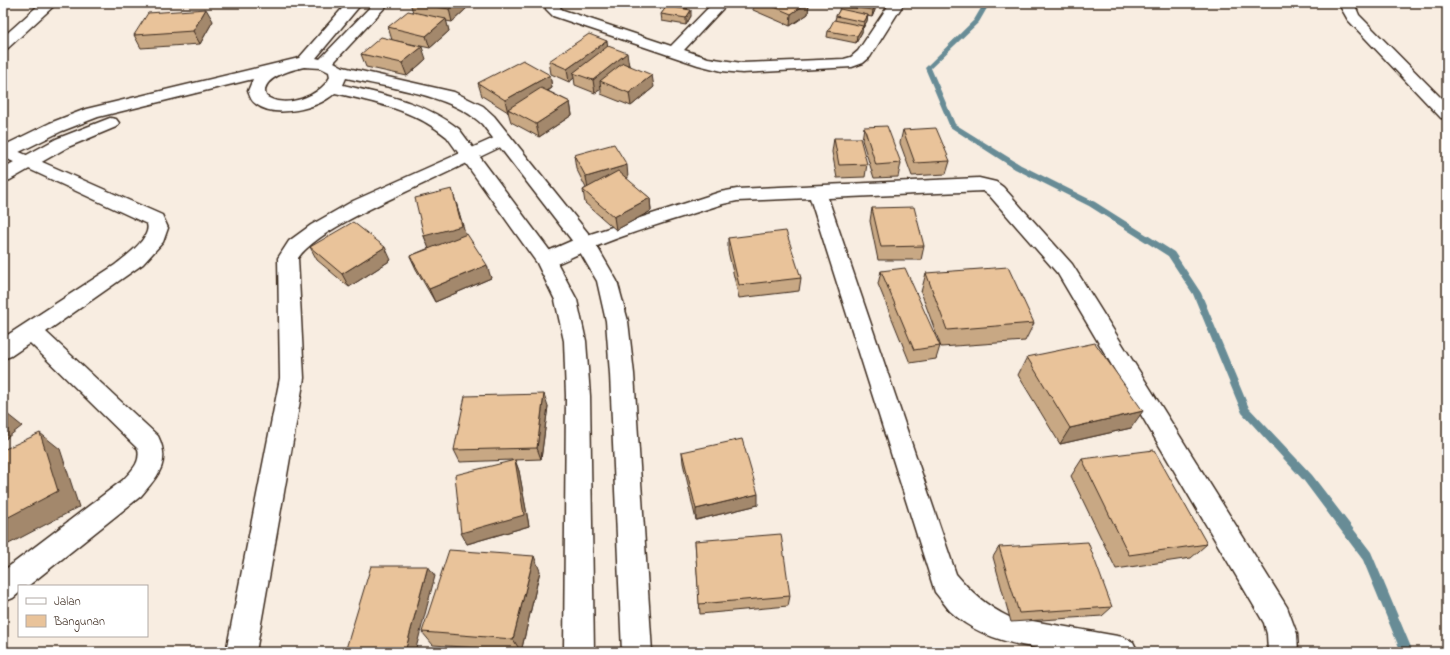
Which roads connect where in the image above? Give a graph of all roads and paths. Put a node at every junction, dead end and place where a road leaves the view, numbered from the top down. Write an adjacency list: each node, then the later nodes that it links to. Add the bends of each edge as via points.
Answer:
1 (50, 3): 8 (street)
2 (355, 3): 10 (street)
3 (382, 3): 12 (street)
4 (555, 3): 9 (street, via 553,9 558,14)
5 (721, 3): 9 (street)
6 (897, 3): 9 (street, via 864,54 846,64 742,68 704,62)
7 (1347, 3): 14 (street, via 1353,17)
8 (3, 45)
9 (674, 52)
10 (304, 62): 11 (street); 12 (street)
11 (281, 68): 13 (street, via 270,73); 16 (street, via 92,114 56,127)
12 (332, 74): 13 (street, via 317,99 295,106 265,102 259,98); 15 (street, via 448,96 477,110); 17 (street, via 413,107 442,122)
13 (257, 87): 18 (street, via 112,122 62,143)
14 (1447, 114)
15 (503, 139): 17 (street); 21 (street)
16 (4, 153): 18 (street)
17 (468, 155): 22 (street); 26 (street, via 354,209 296,246 288,258 292,378)
18 (26, 162): 19 (street); 23 (street, via 155,220 158,228 156,237 136,259)
19 (3, 176)
20 (817, 192): 21 (street, via 720,198); 29 (street, via 945,582 961,602 984,620 1006,631); 30 (street, via 979,184 996,191 1065,269 1277,617 1282,634)
21 (585, 243): 22 (street); 28 (street, via 607,281 618,321)
22 (546, 260): 27 (street, via 566,300 575,341 578,396)
23 (32, 332): 24 (street); 25 (street, via 149,444 152,457 146,472 132,488)
24 (3, 350)
25 (3, 588)
26 (241, 652)
27 (579, 652)
28 (637, 652)
29 (1123, 652)
30 (1283, 652)

